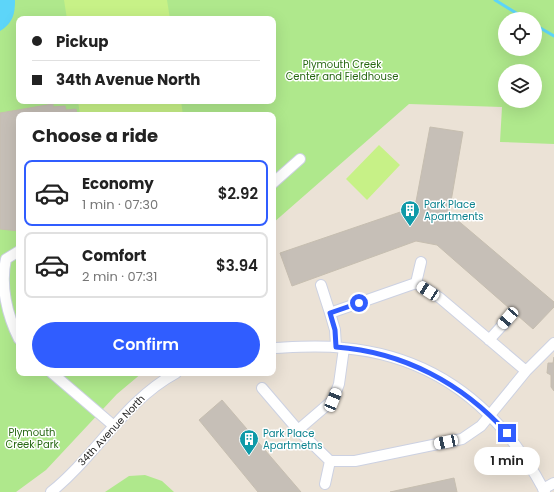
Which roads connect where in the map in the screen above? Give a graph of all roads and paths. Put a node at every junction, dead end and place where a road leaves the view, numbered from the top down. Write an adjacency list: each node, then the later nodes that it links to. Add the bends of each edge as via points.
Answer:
1 (300, 159): 2 (street)
2 (276, 180)
3 (16, 253): 9 (street, via 6,259 3,270 7,310)
4 (421, 262): 5 (street)
5 (416, 283): 7 (street); 10 (street, via 440,298)
6 (321, 285): 7 (street)
7 (330, 313): 12 (street)
8 (508, 318): 10 (street)
9 (16, 333)
10 (489, 340): 14 (street)
11 (554, 343): 14 (street)
12 (340, 347): 13 (street); 18 (street, via 392,357 434,375 469,396); 20 (street, via 339,384 333,400)
13 (276, 348)
14 (526, 371): 18 (street)
15 (56, 376): 19 (street)
16 (172, 376): 19 (street, 34th Avenue North, via 138,400)
17 (262, 388): 20 (street)
18 (490, 416): 21 (street, via 481,426 462,439 355,461); 24 (street, via 518,448)
19 (114, 426): 25 (street, 34th Avenue North)
20 (298, 430): 21 (street)
21 (330, 461): 23 (street)
22 (554, 483): 24 (street)
23 (325, 484)
24 (544, 491)
25 (51, 492)

